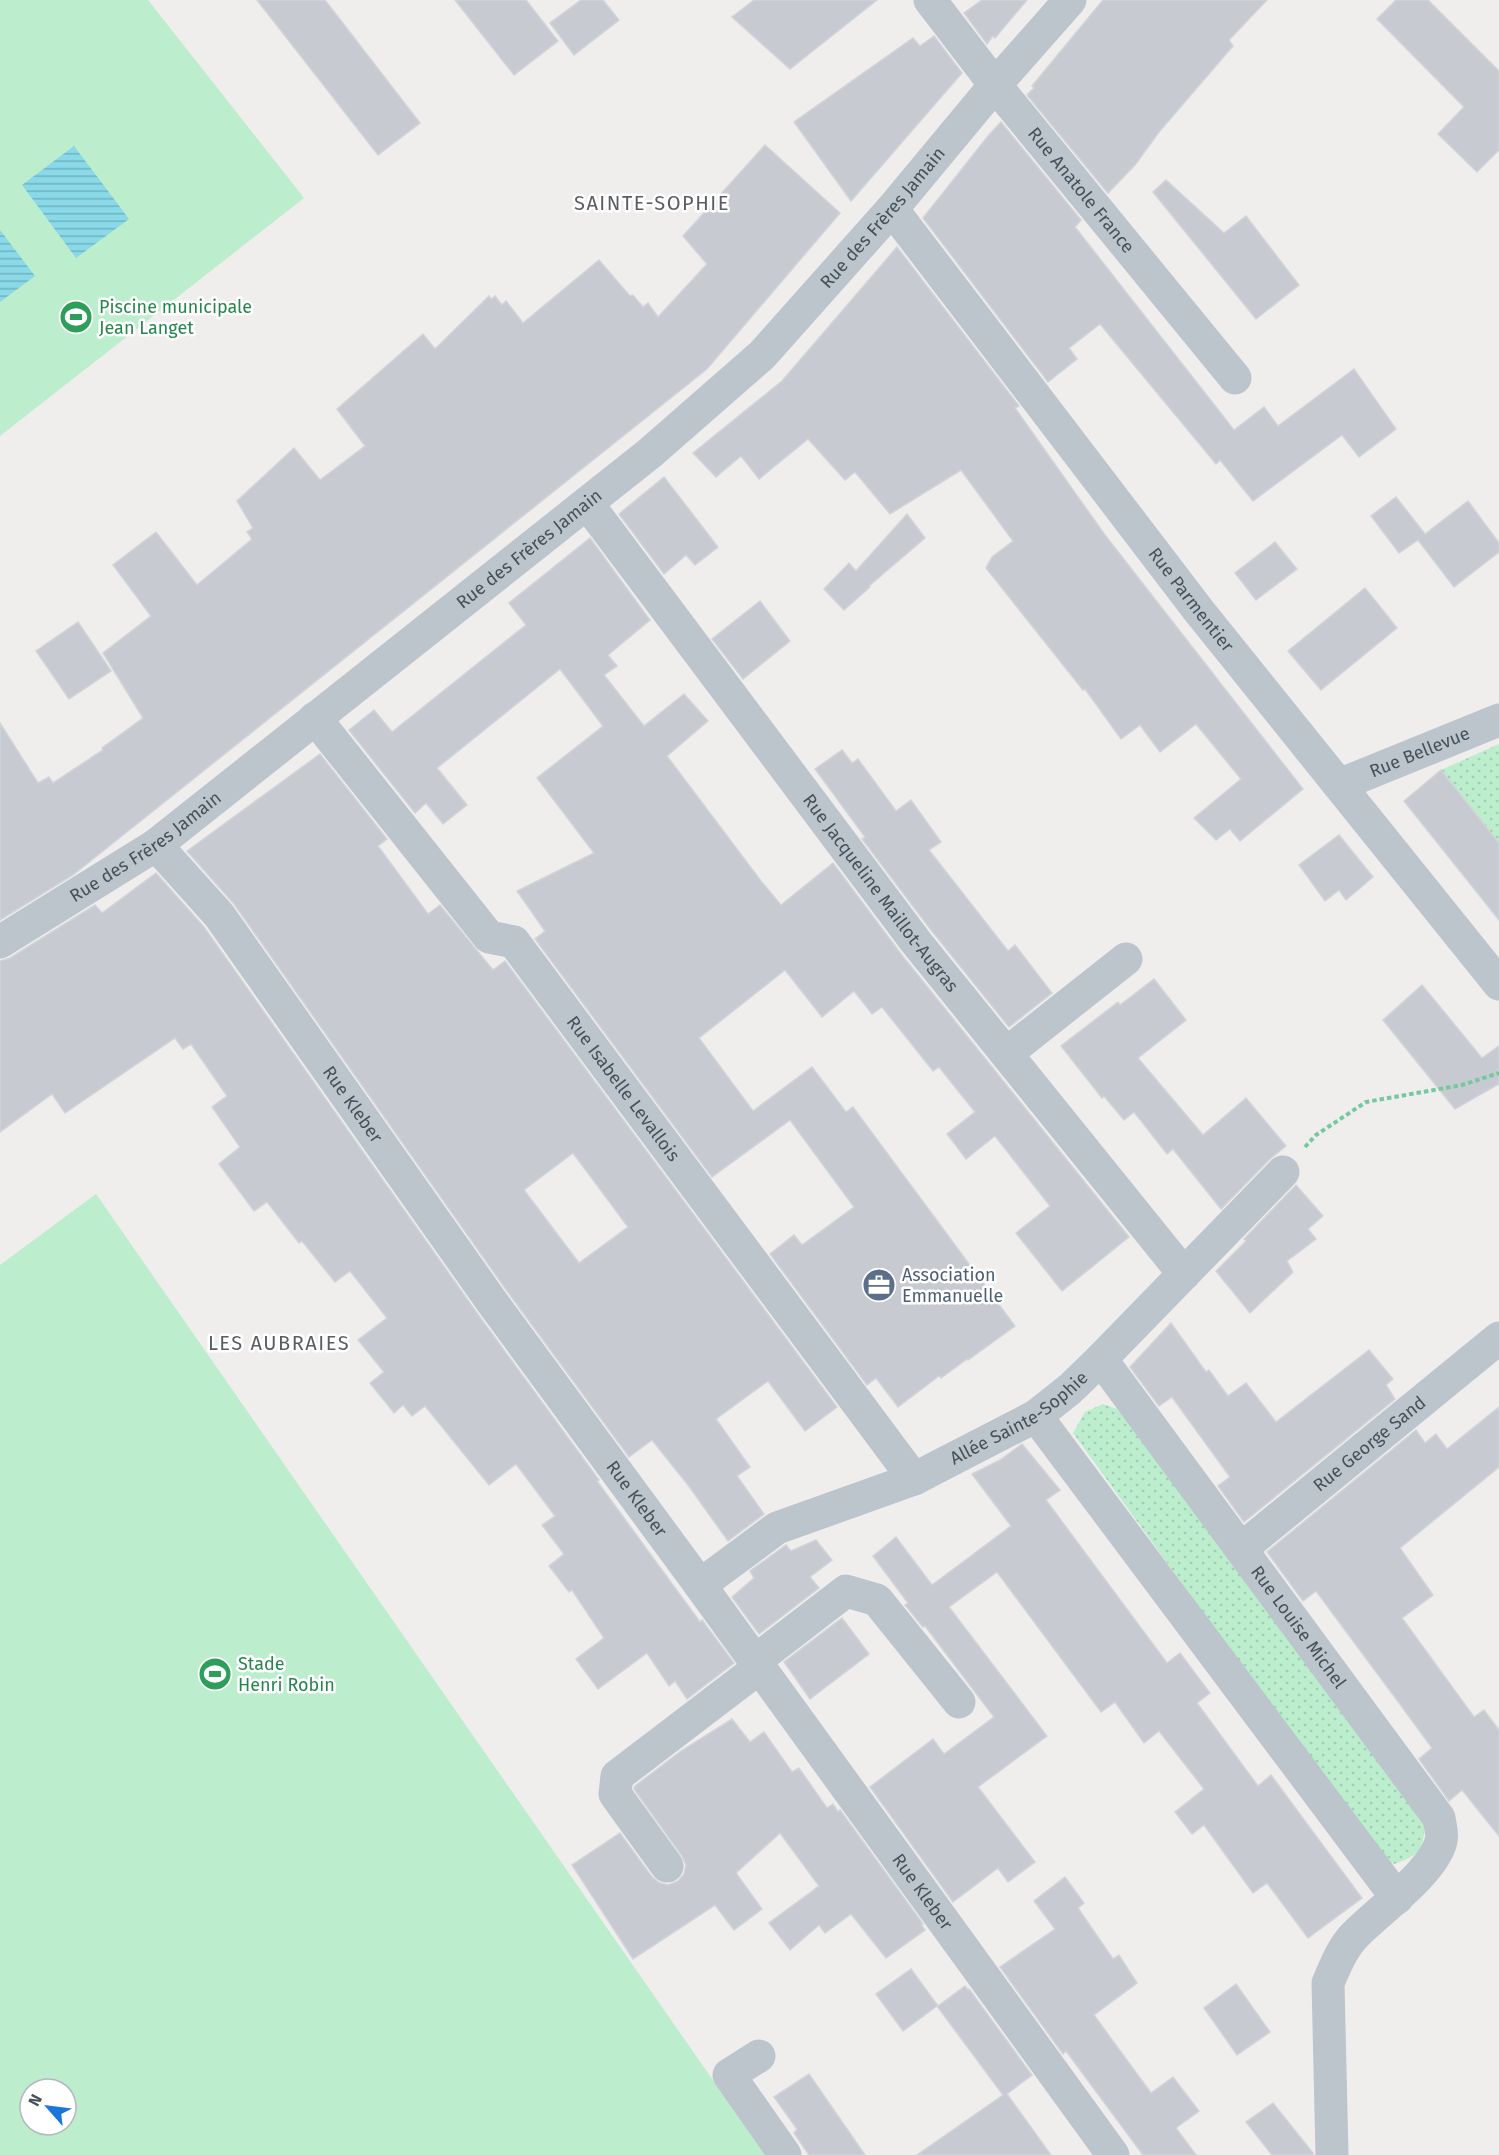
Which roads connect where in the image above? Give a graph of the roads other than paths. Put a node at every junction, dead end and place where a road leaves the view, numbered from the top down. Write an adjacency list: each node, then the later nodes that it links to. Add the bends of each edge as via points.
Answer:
1 (930, 0): 3 (street, Rue Anatole France)
2 (1070, 0): 3 (street, Rue des Frères Jamain)
3 (995, 85): 4 (street, Rue des Frères Jamain); 5 (street, Rue Anatole France)
4 (892, 209): 6 (street, Rue des Frères Jamain, via 762,356); 9 (street, Rue Parmentier, via 1198,611)
5 (1235, 378)
6 (587, 503): 7 (street, Rue des Frères Jamain); 14 (street, Rue Jacqueline Maillot-Augras, via 916,942)
7 (315, 718): 10 (street, Rue des Frères Jamain); 20 (street, Rue Isabelle Levallois, via 489,938 514,942)
8 (1499, 720): 9 (street, Rue Bellevue)
9 (1339, 785): 13 (street, Rue Parmentier)
10 (156, 845): 11 (street, Rue des Frères Jamain); 22 (street, Rue Kleber, via 219,915 492,1302)
11 (0, 942)
12 (1126, 959): 14 (street)
13 (1499, 984)
14 (1003, 1048): 16 (street, Rue Jacqueline Maillot-Augras)
15 (1283, 1172): 16 (street, Allée Sainte-Sophie)
16 (1184, 1274): 18 (street, Allée Sainte-Sophie)
17 (1499, 1338): 21 (street, Rue George Sand)
18 (1101, 1359): 19 (street, Allée Sainte-Sophie); 21 (street, Rue Louise Michel)
19 (1036, 1416): 20 (street, Allée Sainte-Sophie); 26 (street)
20 (914, 1479): 22 (street, Allée Sainte-Sophie, via 777,1528)
21 (1241, 1549): 26 (street, Rue Louise Michel, via 1438,1818 1442,1840 1431,1861)
22 (700, 1585): 23 (street, Rue Kleber)
23 (758, 1664): 24 (street, via 846,1591 877,1600); 25 (street, via 617,1776 615,1794); 29 (street, Rue Kleber)
24 (959, 1702)
25 (667, 1866)
26 (1397, 1898): 30 (street, Rue Louise Michel, via 1353,1936 1328,1983)
27 (759, 2056): 28 (street, via 729,2075)
28 (785, 2155)
29 (1113, 2155)
30 (1332, 2155)

